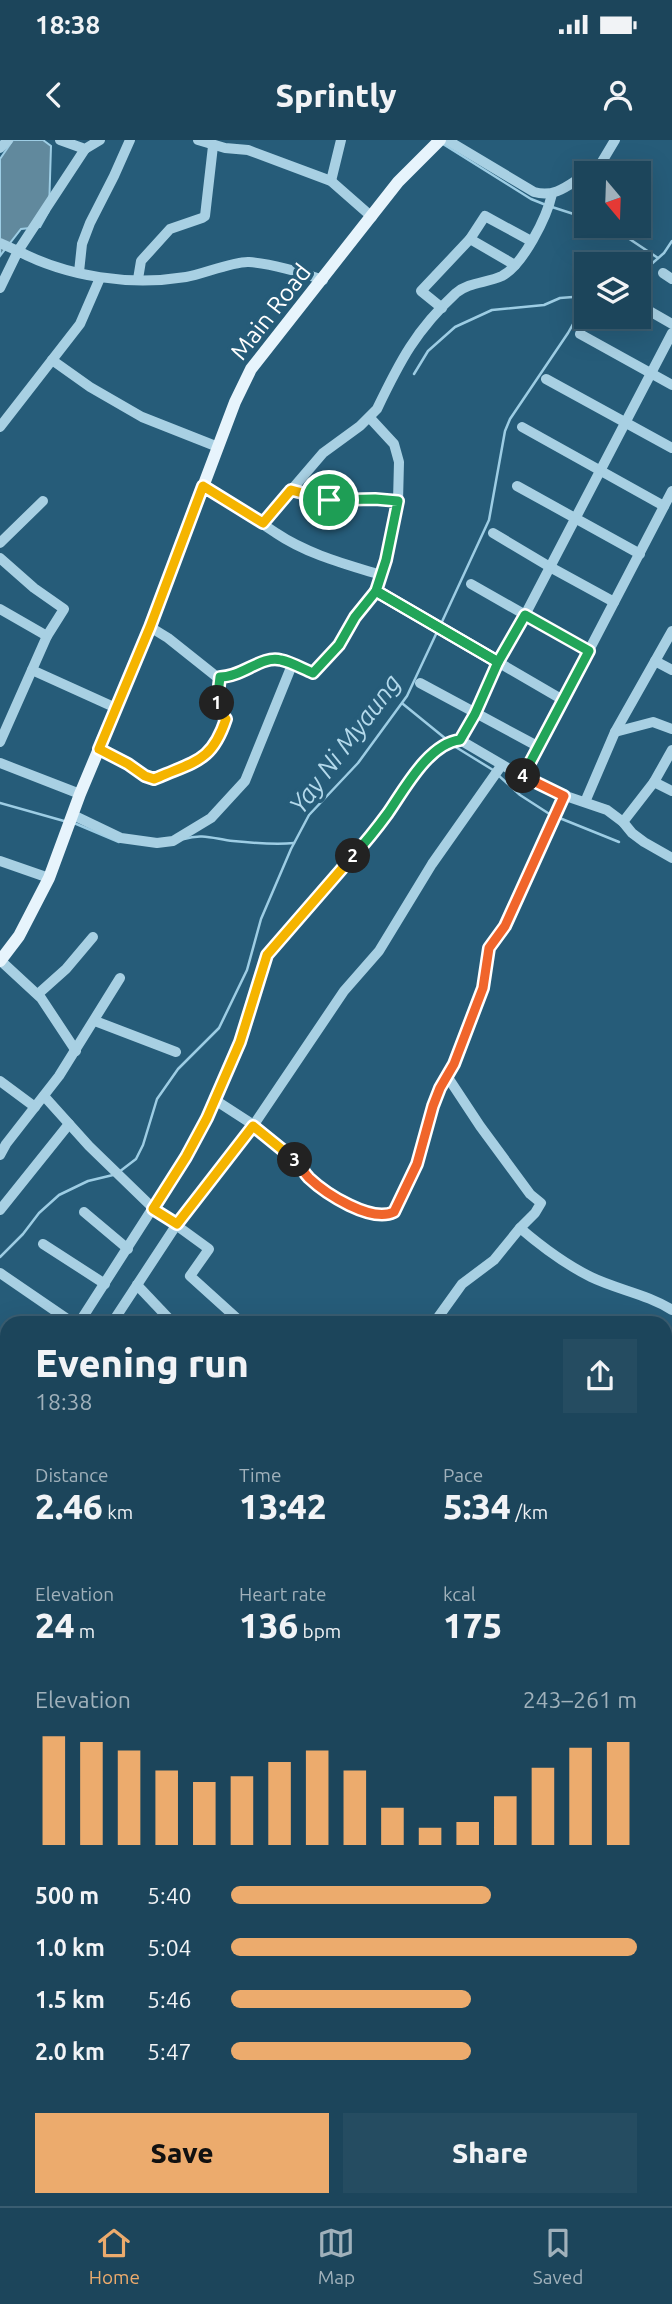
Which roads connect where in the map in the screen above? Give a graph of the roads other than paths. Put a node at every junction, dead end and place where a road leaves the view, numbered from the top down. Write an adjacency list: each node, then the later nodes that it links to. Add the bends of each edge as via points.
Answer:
1 (8, 140): 12 (street)
2 (60, 140): 13 (street)
3 (100, 140): 13 (street)
4 (130, 140): 24 (street, via 86,233)
5 (198, 140): 11 (street)
6 (341, 140): 15 (street)
7 (440, 140): 18 (main road, Main Road, via 398,182)
8 (447, 140): 17 (street)
9 (615, 140): 14 (street)
10 (246, 145): 11 (street); 15 (street)
11 (213, 146): 26 (street, via 205,215 170,229 141,261)
12 (0, 148)
13 (85, 149): 22 (street)
14 (602, 161)
15 (331, 181): 18 (street)
16 (574, 184): 17 (street)
17 (550, 203): 20 (street)
18 (372, 217): 27 (main road, Main Road)
19 (470, 239): 20 (street, via 485,216); 23 (street); 29 (street, via 421,290)
20 (531, 241): 23 (street)
21 (0, 243): 22 (street)
22 (18, 251): 24 (street); 28 (street)
23 (515, 265): 29 (street, via 504,275 466,287)
24 (79, 272): 25 (street)
25 (100, 278): 26 (street); 34 (street, via 80,324)
26 (138, 279): 27 (street, via 183,277 248,262)
27 (323, 280): 43 (main road, Main Road, via 251,369)
28 (0, 288)
29 (442, 308): 39 (street, via 408,346)
30 (651, 312): 31 (street)
31 (672, 324)
32 (672, 333): 35 (street)
33 (580, 334): 35 (street)
34 (52, 360): 38 (street); 43 (street, via 142,416)
35 (652, 374): 37 (street); 40 (street)
36 (546, 379): 40 (street)
37 (672, 385)
38 (3, 415): 41 (street)
39 (370, 418): 48 (street, via 323,453); 51 (street, via 398,453)
40 (626, 422): 44 (street); 45 (street)
41 (0, 426)
42 (522, 427): 45 (street)
43 (218, 447): 46 (main road, Main Road)
44 (672, 448)
45 (601, 470): 52 (street); 53 (street)
46 (203, 486): 54 (street); 66 (main road, Main Road)
47 (517, 486): 53 (street)
48 (291, 490): 51 (street, via 329,500); 54 (street)
49 (672, 491): 52 (street)
50 (43, 501): 56 (street)
51 (398, 501): 60 (street)
52 (664, 506): 57 (street)
53 (576, 519): 57 (street); 59 (street)
54 (263, 523): 60 (street, via 336,562)
55 (493, 533): 59 (street)
56 (0, 543)
57 (640, 554): 63 (street)
58 (1, 562): 68 (street, via 64,609)
59 (550, 567): 63 (street); 65 (street)
60 (381, 575): 62 (street)
61 (471, 584): 65 (street)
62 (376, 591): 71 (street); 72 (street, via 339,645 313,673)
63 (614, 602): 69 (street)
64 (0, 609): 68 (street)
65 (525, 615): 69 (street); 71 (street)
66 (150, 627): 75 (street); 78 (main road, Main Road)
67 (672, 631): 70 (street)
68 (47, 636): 73 (street)
69 (589, 651): 77 (street)
70 (655, 661): 74 (street); 81 (street)
71 (498, 662): 77 (street); 79 (street)
72 (292, 665): 75 (street, via 281,659 268,660 237,675); 95 (street, via 245,781 211,818 173,841 157,843 121,838)
73 (32, 670): 78 (street); 83 (street)
74 (672, 670)
75 (220, 677): 85 (street, via 217,705 226,719 203,758 154,779)
76 (421, 683): 79 (street)
77 (562, 700): 84 (street)
78 (116, 708): 85 (main road, Main Road)
79 (475, 714): 82 (street); 84 (street)
80 (672, 729): 81 (street, via 653,722)
81 (615, 732): 94 (street)
82 (460, 740): 88 (street); 110 (street, via 446,744 416,771 361,847 267,955 240,1042)
83 (0, 742)
84 (539, 747): 89 (street)
85 (99, 749): 92 (main road, Main Road)
86 (672, 750): 90 (street)
87 (0, 763): 92 (street)
88 (501, 766): 89 (street); 113 (street, via 432,864 379,951 344,991)
89 (523, 777): 93 (street)
90 (654, 782): 91 (street); 96 (street)
91 (672, 791)
92 (80, 794): 95 (main road, Main Road)
93 (564, 796): 94 (street); 107 (street, via 505,926 489,948 483,988)
94 (584, 802): 96 (street)
95 (73, 816): 99 (main road, Main Road)
96 (623, 822): 97 (street, via 644,842)
97 (672, 858)
98 (0, 861): 99 (street)
99 (49, 878): 101 (main road, Main Road, via 19,936)
100 (93, 937): 103 (street)
101 (0, 961): 103 (street)
102 (120, 978): 104 (street)
103 (38, 994): 105 (street)
104 (95, 1020): 105 (street); 106 (street)
105 (76, 1051): 109 (street)
106 (176, 1052)
107 (447, 1076): 113 (street, via 433,1106 417,1164 389,1215 357,1210 321,1187); 119 (street, via 541,1203)
108 (0, 1081): 111 (street)
109 (44, 1096): 111 (street); 112 (street)
110 (215, 1100): 113 (street); 115 (street, via 197,1139)
111 (35, 1107): 114 (street)
112 (69, 1124): 115 (street); 116 (street)
113 (253, 1126): 118 (street)
114 (0, 1155)
115 (153, 1209): 118 (street); 121 (street)
116 (0, 1210)
117 (84, 1212): 121 (street)
118 (177, 1224): 124 (street); 130 (street, via 209,1249 190,1276)
119 (520, 1228): 125 (street, via 546,1251 593,1278 657,1300); 131 (street, via 494,1260 462,1284)
120 (43, 1244): 123 (street)
121 (128, 1249): 123 (street)
122 (0, 1273): 126 (street)
123 (105, 1284): 127 (street)
124 (137, 1285): 128 (street); 129 (street)
125 (672, 1310)
126 (63, 1316)
127 (84, 1316)
128 (116, 1316)
129 (166, 1316)
130 (234, 1316)
131 (439, 1316)

